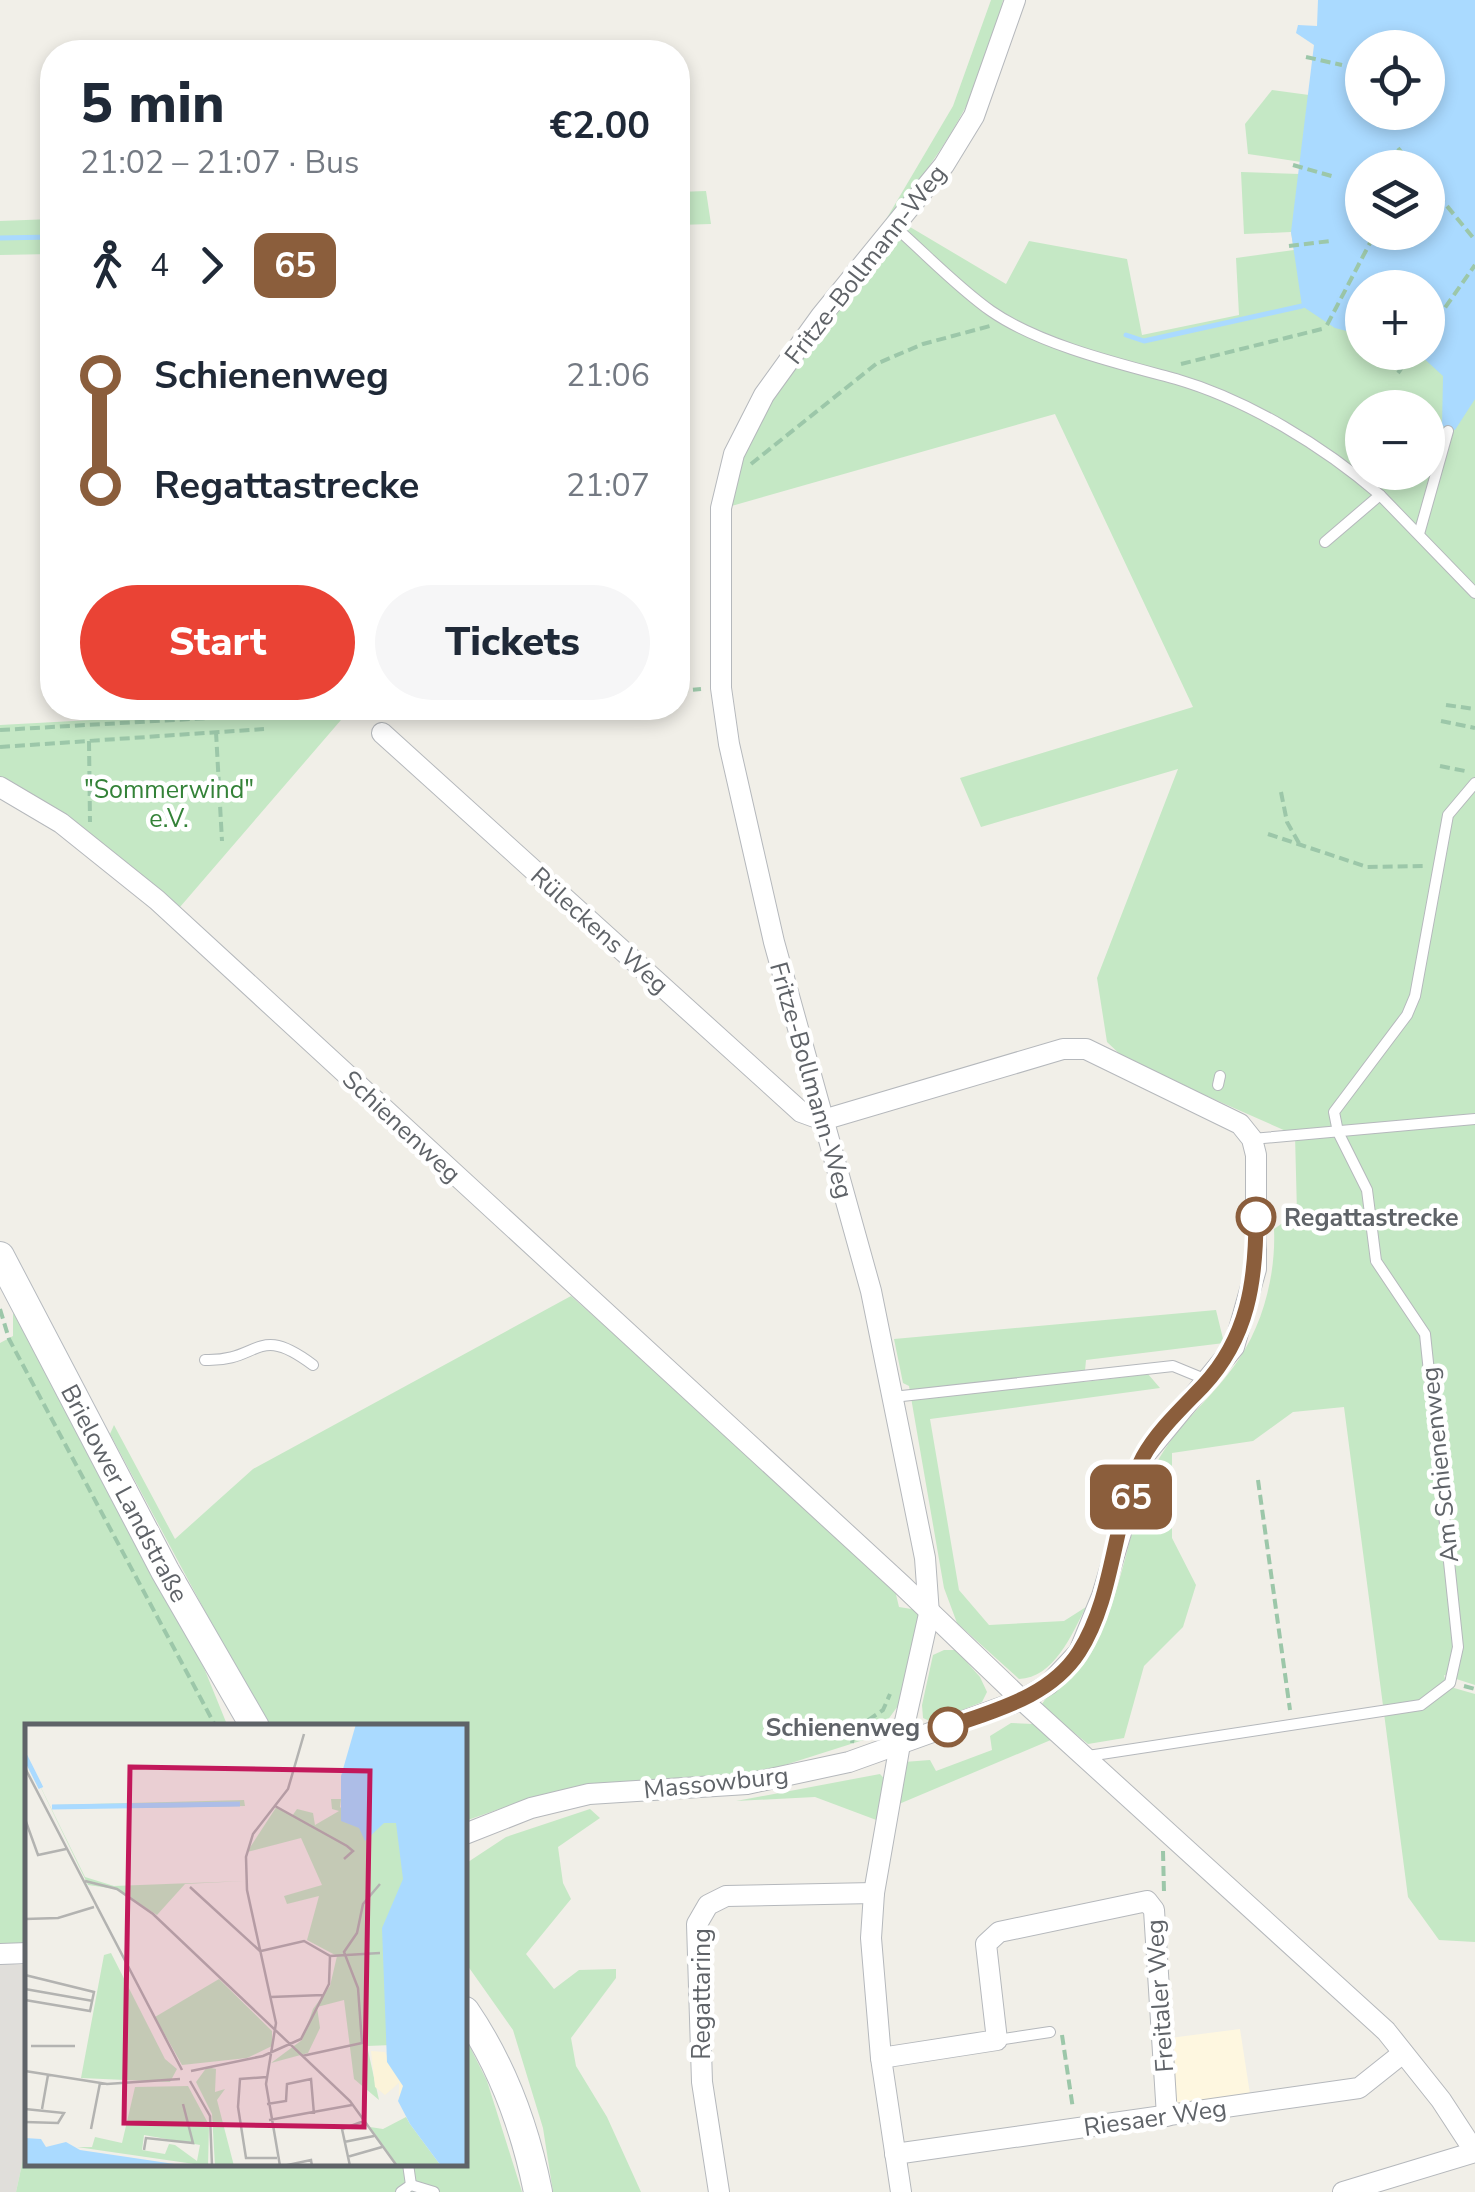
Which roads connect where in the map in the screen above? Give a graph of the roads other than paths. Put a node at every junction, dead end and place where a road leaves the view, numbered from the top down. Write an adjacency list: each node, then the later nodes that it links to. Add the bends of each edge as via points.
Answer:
1 (1006, 0): 3 (street, Fritze-Bollmann-Weg)
2 (1015, 0): 3 (street, Fritze-Bollmann-Weg)
3 (999, 42): 4 (street, Fritze-Bollmann-Weg, via 974,116)
4 (893, 226): 6 (lane, via 993,313 1110,365 1231,400 1343,464); 13 (street, Fritze-Bollmann-Weg, via 764,395 734,454 721,524 721,688 750,848)
5 (1448, 431): 7 (lane)
6 (1380, 495): 7 (lane); 8 (lane)
7 (1418, 534): 9 (lane)
8 (1325, 542)
9 (1475, 593)
10 (382, 733): 13 (street, Rüleckens Weg, via 801,1112)
11 (1475, 782): 15 (lane, via 1448,815 1415,996 1334,1112)
12 (0, 787): 22 (street, Schienenweg, via 61,823 157,900)
13 (823, 1120): 16 (street, via 1063,1049 1086,1049 1240,1124); 21 (street, Fritze-Bollmann-Weg)
14 (1475, 1120): 15 (lane)
15 (1338, 1132): 16 (lane); 26 (lane, Am Schienenweg, via 1368,1190 1376,1261 1425,1334 1458,1647 1450,1682 1421,1705)
16 (1252, 1140): 20 (street, Massowburg, via 1256,1269 1234,1347)
17 (0, 1256): 24 (main road, Brielower Landstraße, via 164,1571)
18 (205, 1360): 19 (lane, via 232,1359 276,1342)
19 (313, 1365)
20 (1208, 1381): 21 (lane, via 1173,1366); 23 (street, Massowburg, via 1144,1456 1079,1652 1049,1684)
21 (893, 1397): 22 (street, Fritze-Bollmann-Weg, via 925,1558)
22 (929, 1614): 23 (street, Schienenweg); 25 (street, Fritze-Bollmann-Weg)
23 (1022, 1700): 25 (street, Massowburg); 26 (street, Schienenweg)
24 (253, 1724)
25 (900, 1744): 27 (street, Massowburg, via 747,1784 589,1794); 28 (street, Fritze-Bollmann-Weg)
26 (1085, 1756): 34 (street, Schienenweg)
27 (468, 1833)
28 (874, 1893): 35 (street, Fritze-Bollmann-Weg); 42 (street, Regattaring, via 726,1896 708,1905 696,1924 702,2082)
29 (25, 1952): 30 (street)
30 (0, 1954)
31 (468, 2015): 41 (main road, via 510,2098)
32 (1050, 2032): 33 (lane)
33 (998, 2040): 35 (street); 36 (street, Freitaler Weg, via 986,1944 1000,1932 1147,1901 1154,1910)
34 (1404, 2053): 36 (street, Riesaer Weg, via 1359,2088); 37 (street, Schienenweg)
35 (881, 2058): 38 (street, Fritze-Bollmann-Weg)
36 (1167, 2116): 38 (street, Riesaer Weg)
37 (1475, 2152): 44 (street)
38 (894, 2154): 43 (street, Fritze-Bollmann-Weg)
39 (406, 2188): 40 (lane)
40 (434, 2192)
41 (538, 2192)
42 (719, 2192)
43 (901, 2192)
44 (1343, 2192)

